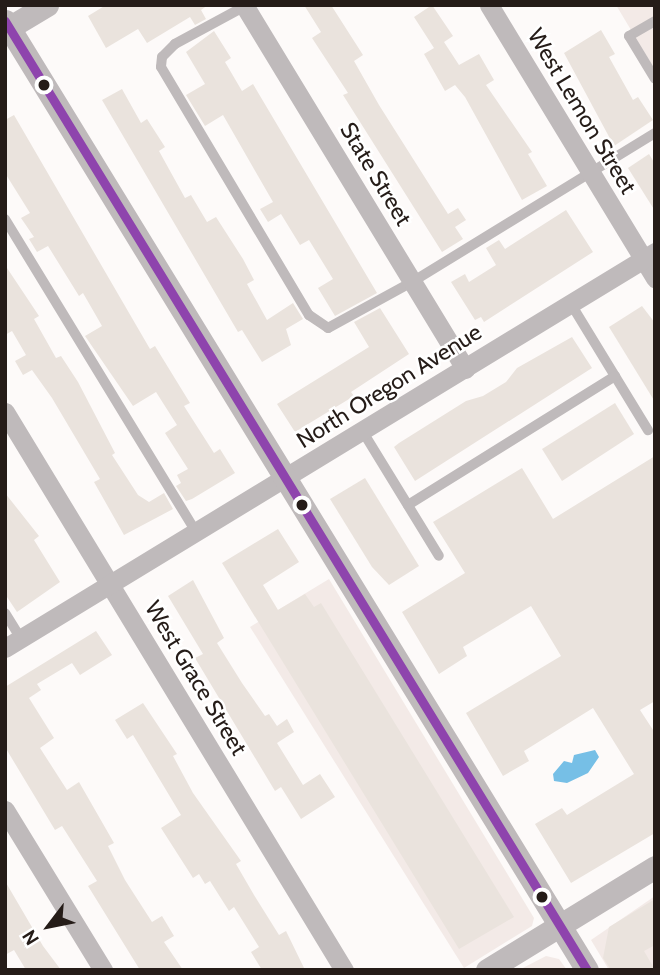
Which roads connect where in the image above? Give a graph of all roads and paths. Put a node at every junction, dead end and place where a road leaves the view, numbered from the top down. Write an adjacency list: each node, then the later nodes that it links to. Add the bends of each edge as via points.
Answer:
1 (47, 5): 5 (street)
2 (489, 5): 8 (street, West Lemon Street)
3 (245, 6): 12 (street, State Street); 12 (lane, via 174,44 162,57 161,67 213,158 316,323 328,328 340,324)
4 (655, 21): 6 (lane, via 629,36)
5 (7, 26): 19 (street)
6 (655, 79)
7 (655, 133): 8 (lane)
8 (592, 173): 10 (street, West Lemon Street); 12 (lane)
9 (5, 219): 21 (lane)
10 (649, 256): 11 (street, West Lemon Street); 13 (street, North Oregon Avenue)
11 (655, 278)
12 (412, 282): 14 (street, State Street)
13 (571, 304): 14 (street, North Oregon Avenue); 15 (lane)
14 (465, 369): 18 (street, North Oregon Avenue)
15 (615, 376): 17 (lane); 20 (lane)
16 (5, 412): 23 (street, West Grace Street)
17 (648, 430)
18 (363, 432): 19 (street, North Oregon Avenue); 20 (lane)
19 (286, 479): 21 (street, North Oregon Avenue); 28 (street)
20 (408, 505): 22 (lane)
21 (196, 533): 23 (street, North Oregon Avenue)
22 (439, 556)
23 (111, 585): 25 (street, North Oregon Avenue); 30 (street, West Grace Street)
24 (5, 613): 25 (lane)
25 (13, 644)
26 (5, 810): 29 (street)
27 (655, 867): 28 (street)
28 (559, 925): 31 (street); 32 (street)
29 (103, 970)
30 (344, 970)
31 (487, 970)
32 (587, 970)

